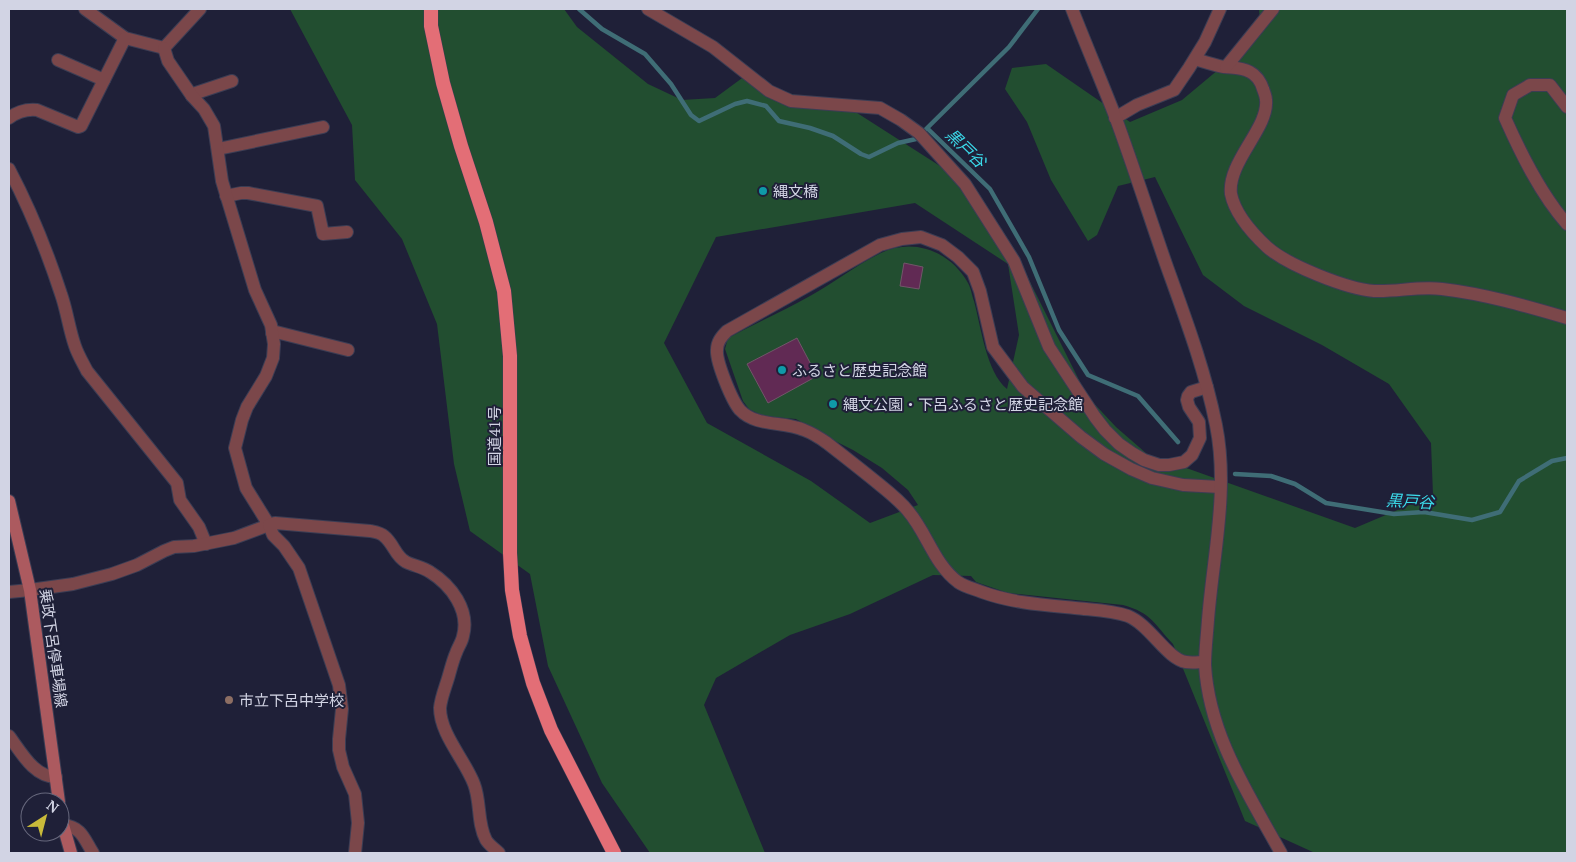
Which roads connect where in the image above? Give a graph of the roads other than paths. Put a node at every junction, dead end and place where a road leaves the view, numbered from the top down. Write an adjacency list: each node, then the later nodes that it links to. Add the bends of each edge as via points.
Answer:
1 (85, 9): 8 (street)
2 (200, 9): 9 (street)
3 (431, 9): 43 (highway, 国道41号, via 431,26 443,83 504,290 510,356 510,553 520,636 551,730)
4 (648, 9): 28 (street, via 713,47 769,91 791,101 880,108 920,134 965,184 1014,261 1049,347 1094,417 1132,453 1159,464 1184,462 1200,438 1199,422 1188,396)
5 (1072, 9): 18 (street)
6 (1220, 9): 10 (street)
7 (1273, 9): 12 (street)
8 (125, 38): 9 (street); 13 (street)
9 (164, 48): 15 (street, via 168,61)
10 (1195, 59): 12 (street); 18 (street, via 1174,90)
11 (58, 60): 13 (street)
12 (1226, 67): 25 (street, via 1252,73 1262,83 1266,100 1265,112 1233,176 1231,193 1236,210 1268,247 1285,260 1360,289 1442,289 1480,295)
13 (104, 80): 17 (street, via 81,126 37,110 16,113)
14 (232, 80): 15 (street)
15 (192, 96): 20 (street, via 214,126)
16 (1567, 107): 23 (street, via 1550,85 1530,85 1513,94 1505,118 1544,193)
17 (9, 118)
18 (1115, 118): 28 (street)
19 (323, 127): 20 (street)
20 (218, 149): 22 (street)
21 (9, 169): 32 (street, via 46,253 80,358 177,483 180,500 199,527)
22 (226, 196): 24 (street, via 241,192 317,206 323,234); 26 (street)
23 (1567, 224)
24 (347, 232)
25 (1567, 318)
26 (272, 333): 27 (street); 31 (street, via 273,358 247,408 235,448 246,488)
27 (348, 350)
28 (1207, 387): 29 (street, via 1218,434)
29 (1220, 487): 35 (street); 35 (street, via 1183,485 1152,478 1131,470 1081,437 1022,387 993,346 973,272 942,245 921,237 902,238 880,245 719,338 718,360 740,410 763,422 804,430 860,469 909,511 945,569 959,582 1017,601 1128,616 1142,624 1182,661)
30 (9, 501): 33 (main road, 乗政下呂停車場線)
31 (269, 525): 32 (street); 41 (street, via 299,568 338,685 342,709 340,750 343,767 355,794 358,822); 42 (street, via 370,531 383,535 398,557 430,572 452,592 465,623 442,698 442,723 479,797 482,829 487,841)
32 (206, 544): 33 (street, via 174,547 112,574)
33 (30, 590): 34 (street); 37 (main road, 乗政下呂停車場線)
34 (9, 592)
35 (1205, 662): 44 (street, via 1209,697 1231,762)
36 (9, 736): 37 (street, via 40,773)
37 (56, 777): 38 (main road, 乗政下呂停車場線)
38 (58, 792)
39 (70, 826): 40 (street, via 80,831)
40 (93, 853)
41 (355, 853)
42 (499, 853)
43 (614, 853)
44 (1281, 853)

